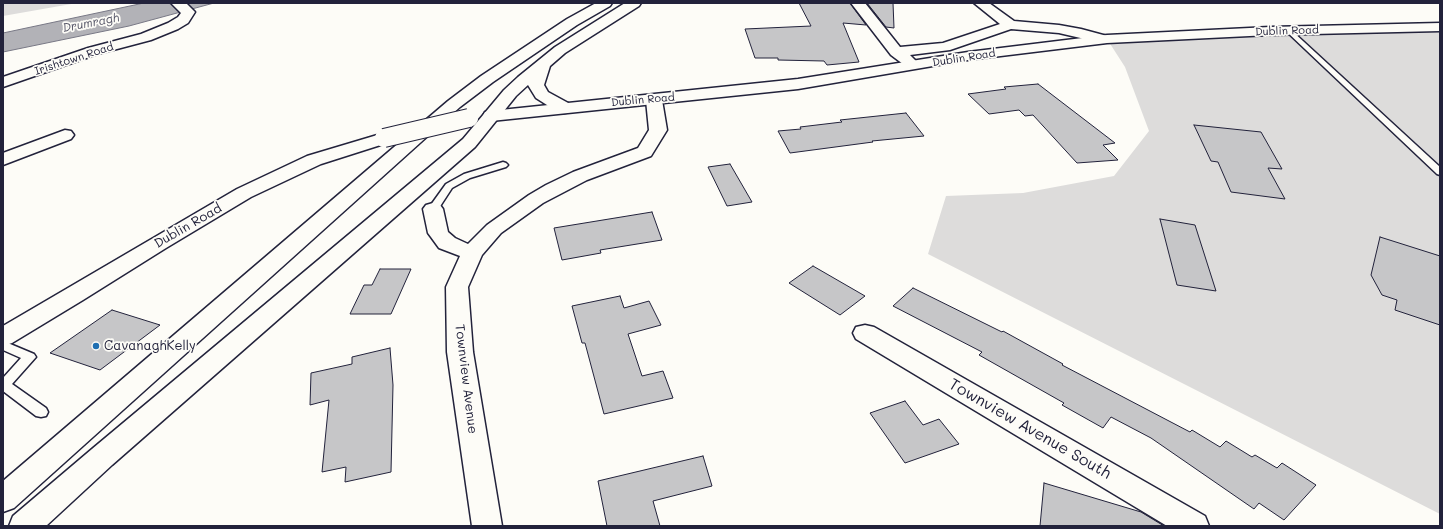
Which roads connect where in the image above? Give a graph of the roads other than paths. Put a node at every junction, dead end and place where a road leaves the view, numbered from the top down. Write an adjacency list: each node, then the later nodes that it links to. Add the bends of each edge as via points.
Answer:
1 (605, 3): 27 (main road, via 572,22 454,104)
2 (634, 3): 11 (main road, via 560,50)
3 (858, 3): 10 (main road)
4 (981, 3): 6 (main road)
5 (183, 7): 13 (main road, Irishtown Road, via 183,20 146,37 93,51)
6 (1010, 25): 9 (main road, via 1059,28); 10 (main road, via 945,47)
7 (1440, 27): 8 (main road, Dublin Road)
8 (1289, 30): 9 (main road, Dublin Road); 20 (lane)
9 (1102, 39): 12 (main road, Dublin Road, via 976,55)
10 (896, 52): 12 (main road)
11 (543, 64): 15 (main road, via 536,85 542,95); 16 (main road)
12 (915, 66): 14 (main road, Dublin Road, via 798,84)
13 (3, 82)
14 (654, 100): 15 (main road, Dublin Road); 22 (main road, Townview Avenue, via 658,130 644,152 580,176 536,199 494,228)
15 (564, 108): 16 (main road, Dublin Road)
16 (480, 117): 24 (main road, Dublin Road, bridge, via 384,138 314,160 244,193 158,242); 28 (main road, via 469,143)
17 (65, 135): 18 (main road)
18 (3, 159)
19 (503, 165): 21 (lane, via 467,176 449,186)
20 (1440, 172)
21 (432, 209): 22 (main road, via 438,233 447,243)
22 (472, 253): 29 (main road, Townview Avenue, via 457,287 460,352)
23 (866, 333): 30 (main road, Townview Avenue South)
24 (3, 337)
25 (3, 345): 26 (lane, via 30,357 4,385)
26 (41, 412)
27 (3, 499)
28 (24, 526)
29 (487, 526)
30 (1194, 526)

